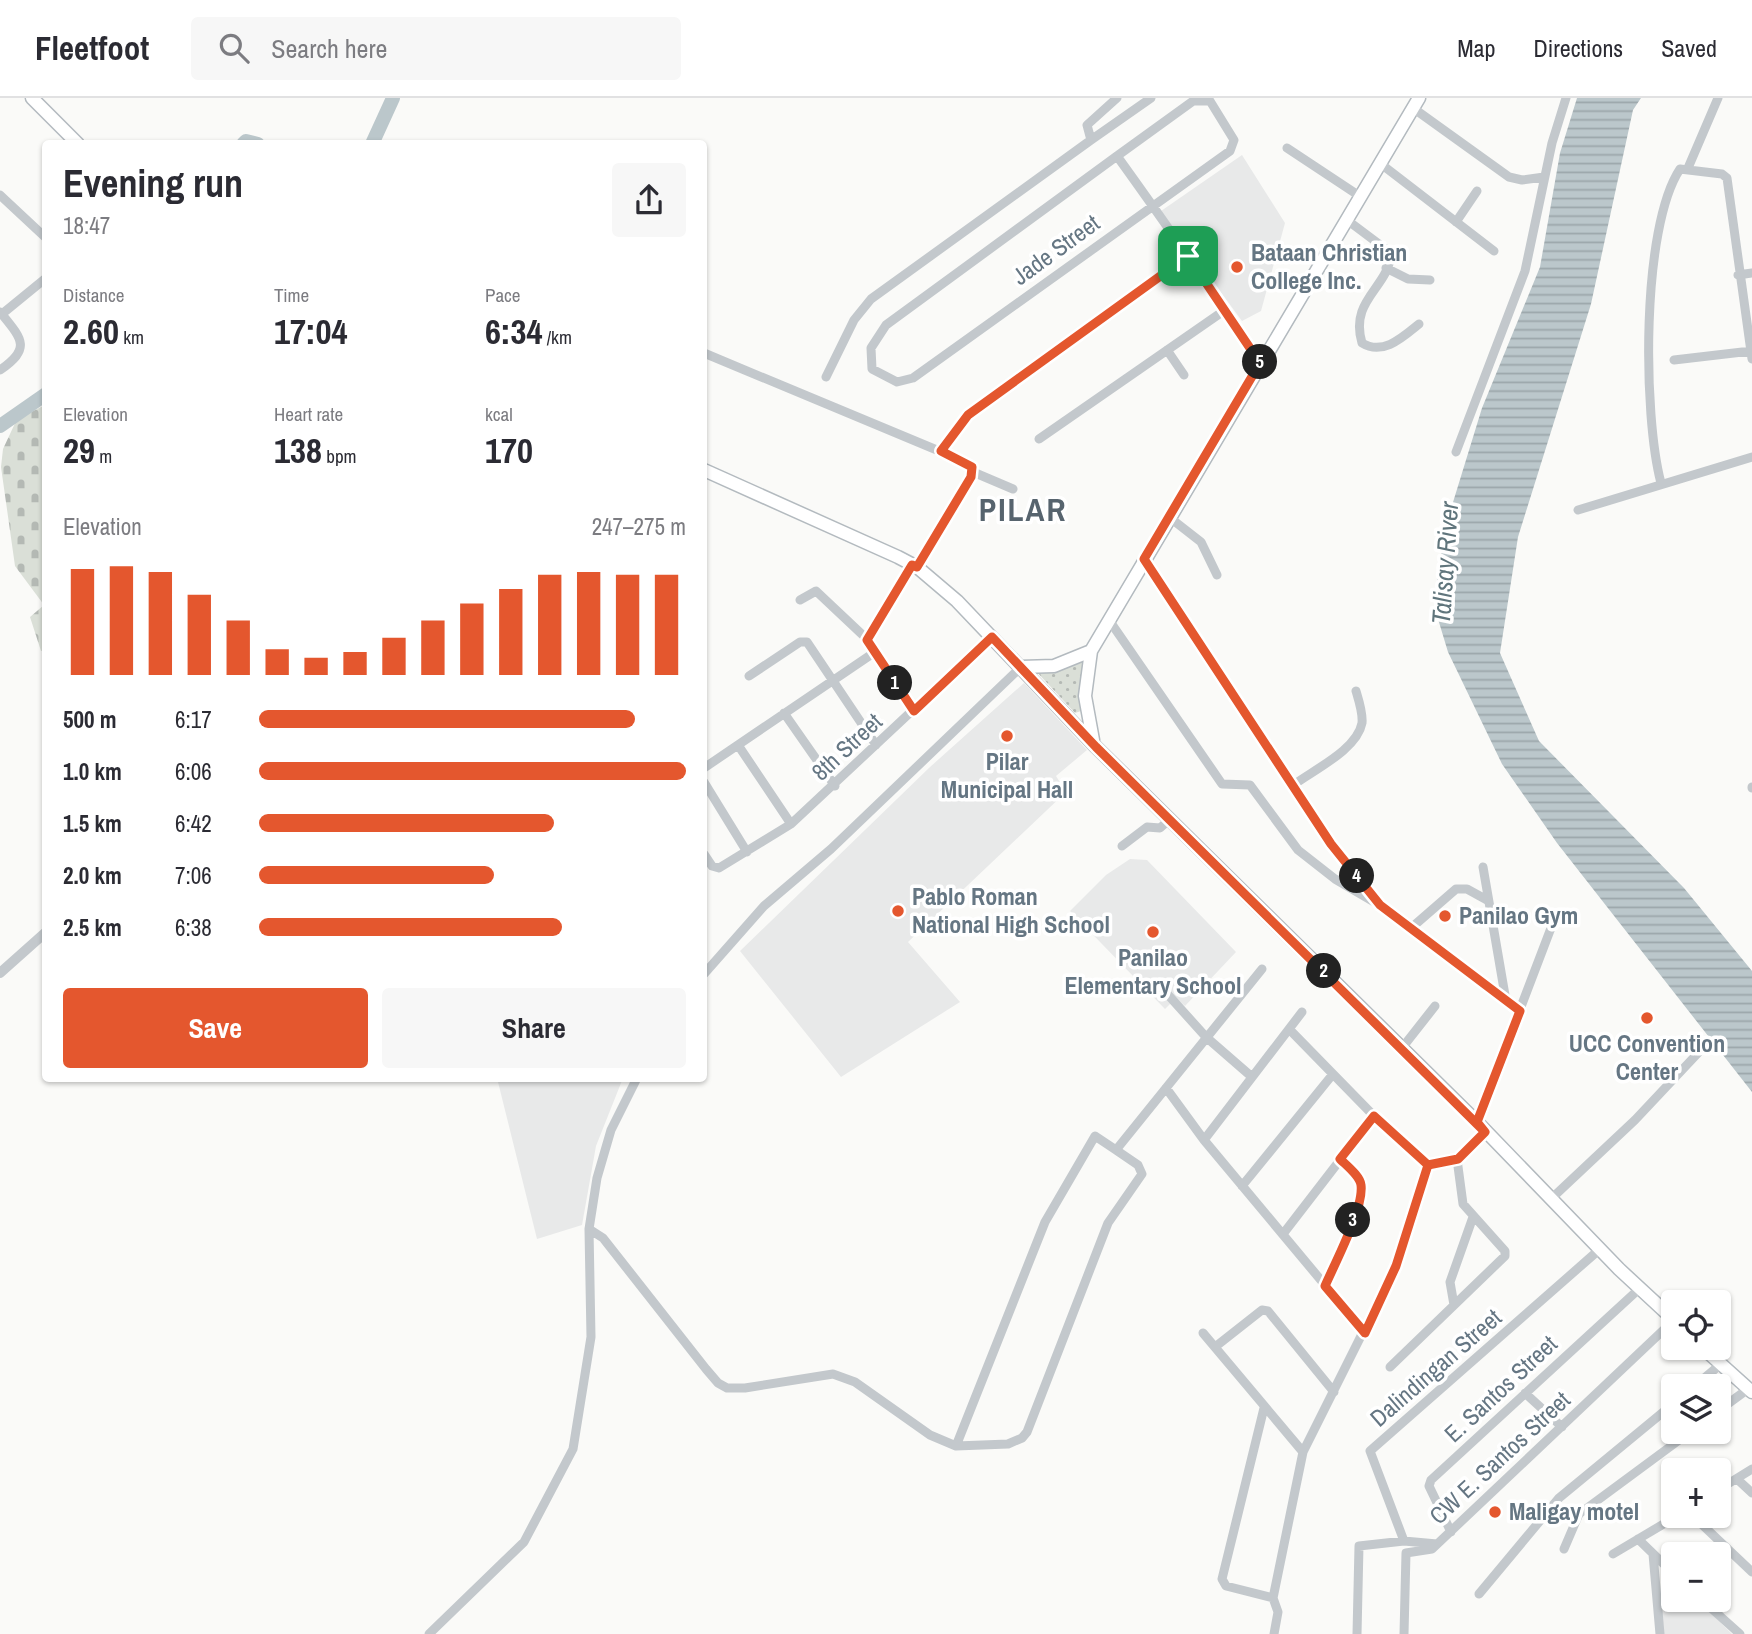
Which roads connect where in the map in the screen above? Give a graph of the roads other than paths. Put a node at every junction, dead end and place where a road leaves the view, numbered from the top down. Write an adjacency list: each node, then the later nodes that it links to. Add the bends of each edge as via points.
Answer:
1 (32, 98): 7 (main road)
2 (1117, 98): 8 (street, via 1087,125)
3 (1151, 98): 8 (street)
4 (1566, 98): 13 (street)
5 (1718, 98): 12 (street)
6 (1416, 103): 11 (main road); 13 (street, via 1509,177)
7 (74, 140)
8 (1091, 141): 38 (street, via 871,299 854,320)
9 (1287, 148): 16 (street)
10 (1117, 156): 17 (street); 17 (street, Jade Street, via 1193,101 1210,101 1234,140 1230,151); 17 (street, Jade Street, via 886,325 871,348 872,369 906,382)
11 (1381, 164): 16 (main road); 19 (street)
12 (1688, 168): 25 (street, via 1727,178); 45 (street, via 1677,173 1662,220 1652,282 1648,407)
13 (1544, 177): 41 (street, via 1525,271)
14 (1477, 191): 19 (street)
15 (0, 195): 20 (street)
16 (1361, 197): 18 (main road)
17 (1152, 205): 22 (street)
18 (1347, 220): 23 (street, via 1391,253); 35 (main road)
19 (1456, 222): 21 (street)
20 (42, 234)
21 (1494, 251)
22 (1188, 256): 28 (street); 40 (street, via 978,406)
23 (1387, 268): 26 (street, via 1408,279); 30 (street, via 1360,312 1362,342 1394,344)
24 (1752, 273): 25 (street)
25 (1738, 275): 33 (street)
26 (1430, 280)
27 (42, 281): 29 (street)
28 (1225, 310): 31 (street); 35 (street)
29 (1, 313): 36 (street, via 20,338 22,350)
30 (1419, 324)
31 (1167, 350): 37 (street); 39 (street)
32 (707, 354): 40 (street)
33 (1751, 355): 34 (street)
34 (1674, 360)
35 (1260, 363): 48 (main road)
36 (0, 370)
37 (1184, 375)
38 (826, 377)
39 (1039, 439)
40 (941, 451): 44 (street, via 968,463)
41 (1455, 452)
42 (1752, 457): 45 (street)
43 (707, 471): 50 (main road)
44 (972, 472): 46 (street); 50 (street)
45 (1661, 482): 47 (street)
46 (1013, 489)
47 (1578, 510)
48 (1169, 517): 49 (main road); 51 (street, via 1201,542)
49 (1144, 559): 53 (main road); 69 (street)
50 (915, 566): 54 (main road); 55 (street)
51 (1217, 575)
52 (800, 600): 55 (street, via 816,591)
53 (1110, 620): 56 (main road); 78 (street, via 1222,784 1250,785 1298,850)
54 (992, 637): 58 (main road); 62 (street, 8th Street)
55 (867, 640): 57 (street)
56 (1091, 651): 58 (main road, via 1054,666); 66 (main road, via 1085,703)
57 (875, 652): 60 (street); 62 (street)
58 (1021, 667): 66 (main road); 83 (street, via 831,849 764,906)
59 (749, 676): 60 (street, via 800,642 807,642)
60 (833, 681): 63 (street); 65 (street)
61 (1356, 691): 69 (street, via 1362,719 1357,736)
62 (914, 711): 65 (street, 8th Street)
63 (784, 713): 64 (street); 68 (street)
64 (737, 745): 67 (street); 72 (street)
65 (876, 745): 68 (street, 8th Street)
66 (1096, 747): 71 (main road)
67 (707, 766)
68 (835, 786): 72 (street, 8th Street)
69 (1293, 786): 78 (street, via 1331,844)
70 (707, 787): 74 (street)
71 (1170, 819): 73 (street, via 1160,828 1147,827); 92 (main road)
72 (791, 824): 74 (street, 8th Street)
73 (1122, 846)
74 (747, 852): 75 (street, 8th Street, via 715,868)
75 (707, 859)
76 (1483, 867): 77 (street)
77 (1487, 900): 80 (street, via 1456,889); 86 (street)
78 (1380, 905): 80 (street)
79 (1551, 928): 88 (street)
80 (1410, 929): 86 (street)
81 (42, 936): 84 (street)
82 (1262, 969): 91 (street)
83 (707, 971)
84 (0, 973)
85 (1161, 986): 91 (street)
86 (1507, 1001): 88 (street)
87 (1436, 1006): 92 (street)
88 (1520, 1011): 99 (street)
89 (1302, 1013): 90 (street)
90 (1290, 1029): 94 (street); 95 (street)
91 (1206, 1037): 95 (street); 97 (street)
92 (1402, 1048): 99 (main road)
93 (1698, 1054): 106 (street)
94 (1333, 1074): 98 (street); 105 (street)
95 (1252, 1077): 100 (street)
96 (635, 1082): 108 (street, via 611,1130)
97 (1166, 1088): 100 (street); 101 (street)
98 (1374, 1116): 102 (street); 104 (street)
99 (1481, 1127): 103 (street); 106 (main road)
100 (1204, 1140): 105 (street)
101 (1116, 1150): 131 (street, via 1095,1136 1045,1222); 131 (street, via 1143,1174 1108,1223 1027,1433 1008,1444)
102 (1340, 1159): 109 (street); 111 (street, via 1359,1180 1360,1191 1351,1226)
103 (1458, 1159): 104 (street); 107 (street, via 1460,1197)
104 (1428, 1165): 116 (street, via 1396,1266)
105 (1242, 1186): 109 (street)
106 (1552, 1198): 110 (main road)
107 (1473, 1217): 113 (street, via 1450,1282); 113 (street, via 1505,1256)
108 (589, 1229): 131 (street, via 603,1238 718,1383 745,1388 834,1374 855,1382 930,1435); 151 (street, via 591,1337 573,1448 524,1542)
109 (1283, 1234): 111 (street)
110 (1600, 1249): 112 (main road); 141 (street, Dalindingan Street, via 1372,1448 1370,1459)
111 (1325, 1286): 116 (street)
112 (1639, 1289): 114 (main road); 125 (street, E. Santos Street)
113 (1454, 1305): 121 (street)
114 (1661, 1309)
115 (1661, 1332): 129 (street, CW E. Santos Street)
116 (1365, 1333): 124 (street)
117 (1203, 1334): 118 (street)
118 (1215, 1347): 124 (street, via 1265,1310); 127 (street)
119 (1716, 1360): 120 (main road)
120 (1721, 1364): 122 (street); 123 (main road)
121 (1390, 1367)
122 (1709, 1374)
123 (1750, 1391): 126 (street)
124 (1334, 1392): 132 (street)
125 (1525, 1393): 129 (street); 139 (street, E. Santos Street, via 1431,1480 1429,1486)
126 (1731, 1403)
127 (1264, 1408): 132 (street); 149 (street, via 1222,1579 1226,1586)
128 (1661, 1414): 148 (street, via 1567,1490)
129 (1562, 1427): 139 (street, CW E. Santos Street)
130 (1674, 1444): 143 (street, via 1579,1514)
131 (956, 1446)
132 (1303, 1452): 149 (street)
133 (1752, 1469): 134 (street)
134 (1737, 1479): 135 (street); 136 (street)
135 (1731, 1482)
136 (1752, 1493)
137 (1661, 1525): 140 (street)
138 (1706, 1528): 147 (street)
139 (1451, 1532): 142 (street, CW E. Santos Street)
140 (1638, 1539): 144 (street); 145 (street)
141 (1404, 1541): 142 (street); 153 (street, via 1359,1546)
142 (1437, 1544): 154 (street, CW E. Santos Street, via 1429,1551 1406,1553)
143 (1564, 1549)
144 (1613, 1554)
145 (1653, 1554): 146 (street); 155 (street)
146 (1661, 1562)
147 (1752, 1572)
148 (1479, 1594)
149 (1273, 1598): 152 (street, via 1278,1612)
150 (1715, 1612): 156 (street)
151 (429, 1634)
152 (1274, 1634)
153 (1357, 1634)
154 (1404, 1634)
155 (1661, 1634)
156 (1740, 1634)

